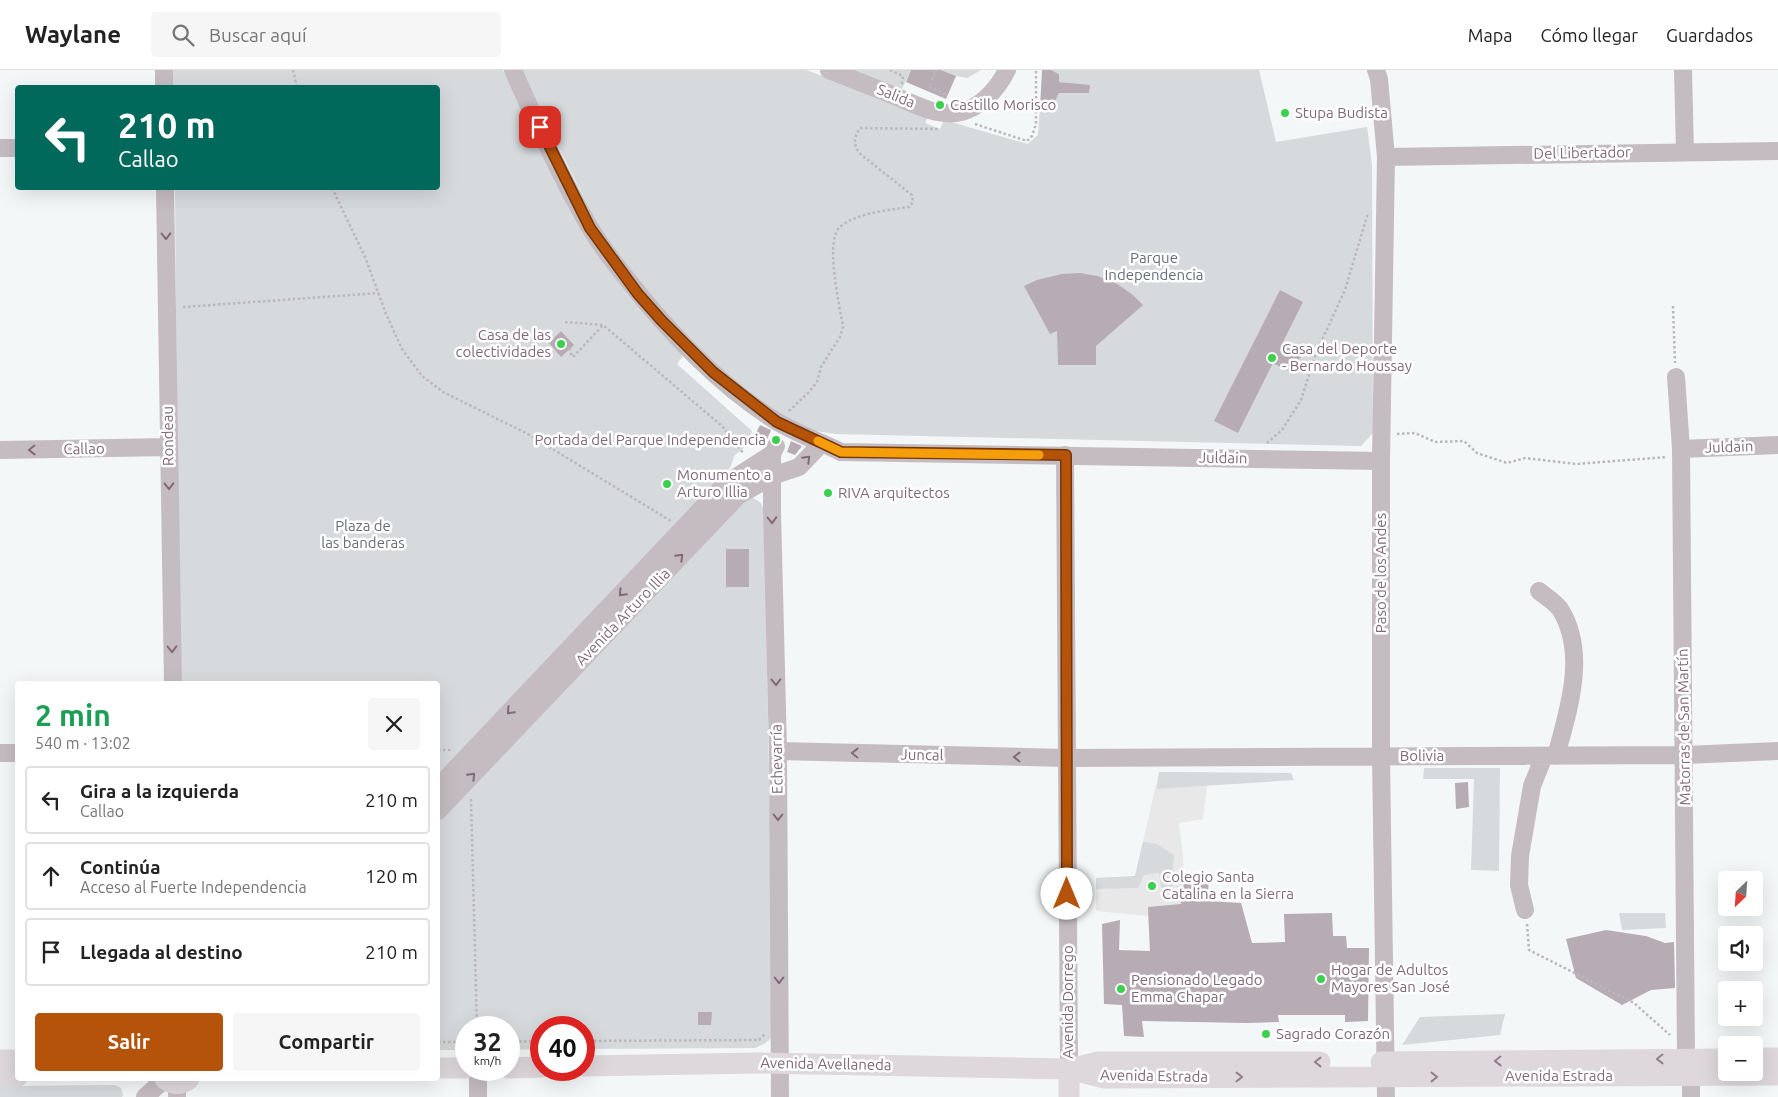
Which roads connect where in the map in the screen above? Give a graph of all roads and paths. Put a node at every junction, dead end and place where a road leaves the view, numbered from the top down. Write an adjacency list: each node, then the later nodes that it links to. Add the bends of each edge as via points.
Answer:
1 (164, 70): 12 (street)
2 (293, 70): 13 (path)
3 (513, 70): 33 (street, via 590,228 614,262 662,321 740,394)
4 (830, 70): 7 (street, Salida, via 934,112 954,113 962,112 992,93)
5 (892, 70): 11 (path)
6 (934, 70): 14 (path, via 929,87)
7 (1006, 70)
8 (1036, 70): 15 (path, via 1036,124 1032,136 1027,140)
9 (1376, 70): 21 (street, Paso de los Andes)
10 (1683, 70): 20 (street)
11 (903, 76)
12 (164, 85)
13 (296, 85)
14 (945, 94)
15 (972, 124)
16 (949, 129): 33 (path, via 860,128 855,135 854,146 859,153 912,195 913,202 909,207 854,219 839,228 834,236 833,261 843,327 816,382)
17 (0, 148): 18 (street)
18 (15, 148)
19 (1778, 151): 20 (street, Del Libertador)
20 (1685, 152): 21 (street, Del Libertador)
21 (1386, 157): 32 (street, Paso de los Andes)
22 (165, 190): 27 (street, Rondeau, one-way to 27)
23 (333, 190): 25 (path, via 365,257)
24 (1371, 204): 41 (path, via 1344,290 1316,353 1301,400 1282,430)
25 (378, 293): 27 (path); 44 (path, via 402,349 422,376 443,392 526,433)
26 (1673, 306): 31 (path)
27 (166, 308): 36 (street, Rondeau)
28 (565, 322): 29 (path)
29 (603, 325): 30 (path, via 573,357); 39 (path, via 722,426)
30 (570, 348)
31 (1676, 377): 37 (street, Matorras de San Martín)
32 (1381, 436): 37 (path, via 1415,432 1435,442 1464,441 1477,453 1507,463 1525,458 1576,464 1669,457); 42 (street, Paso de los Andes)
33 (779, 437): 34 (street); 43 (street, Echevarría); 57 (street, Avenida Arturo Illia, one-way to 57, via 725,484)
34 (822, 443): 40 (street, via 841,452); 43 (street, Avenida Arturo Illia, one-way to 34, via 799,467)
35 (1778, 445): 37 (street, Juldain)
36 (168, 447): 38 (street, Callao, one-way to 38); 46 (street, Rondeau, one-way to 46)
37 (1681, 448): 53 (street, Matorras de San Martín)
38 (0, 450)
39 (745, 455)
40 (1066, 455): 41 (street, Juldain); 56 (street, Avenida Dorrego)
41 (1247, 458): 42 (street, Juldain)
42 (1381, 461): 54 (street, Paso de los Andes)
43 (772, 476): 49 (street, Echevarría, one-way to 49); 59 (street, Avenida Arturo Illia, one-way to 43, via 738,496)
44 (674, 523)
45 (1539, 591): 55 (street, via 1559,608 1569,628 1575,660 1571,700)
46 (173, 681)
47 (440, 750): 48 (path)
48 (455, 750)
49 (778, 751): 56 (street, Juncal, one-way to 49); 72 (street, Echevarría, one-way to 72)
50 (1778, 751): 53 (street, Bolivia)
51 (0, 753): 52 (street)
52 (15, 753)
53 (1685, 755): 55 (street, Bolivia); 71 (street, Matorras de San Martín)
54 (1382, 756): 55 (street, Bolivia); 56 (street, Bolivia); 80 (street, Paso de los Andes)
55 (1550, 756): 60 (street, via 1532,786 1520,856 1519,885)
56 (1066, 758): 76 (street, Avenida Dorrego)
57 (440, 785)
58 (470, 792): 61 (path)
59 (440, 809)
60 (1525, 910): 71 (path, via 1529,950 1634,1003)
61 (477, 1016)
62 (769, 1029): 63 (path, via 759,1040)
63 (595, 1041)
64 (440, 1042): 65 (path)
65 (455, 1042)
66 (1763, 1058): 67 (main road)
67 (1778, 1058)
68 (1718, 1059): 71 (main road, Avenida Estrada)
69 (0, 1060): 70 (main road)
70 (15, 1060)
71 (1688, 1061): 77 (main road, Avenida Estrada); 80 (main road, Avenida Estrada); 87 (street, Matorras de San Martín)
72 (780, 1064): 73 (main road, Avenida Avellaneda); 76 (main road, Avenida Avellaneda); 85 (street, Echevarría)
73 (595, 1066)
74 (440, 1068): 75 (main road)
75 (455, 1068)
76 (1069, 1069): 80 (main road, Avenida Estrada, via 1100,1078); 86 (main road)
77 (1778, 1075)
78 (0, 1076): 79 (main road)
79 (15, 1076)
80 (1386, 1079)
81 (478, 1081): 84 (street)
82 (175, 1084): 83 (street)
83 (146, 1096)
84 (478, 1097)
85 (780, 1097)
86 (1069, 1097)
87 (1691, 1097)

